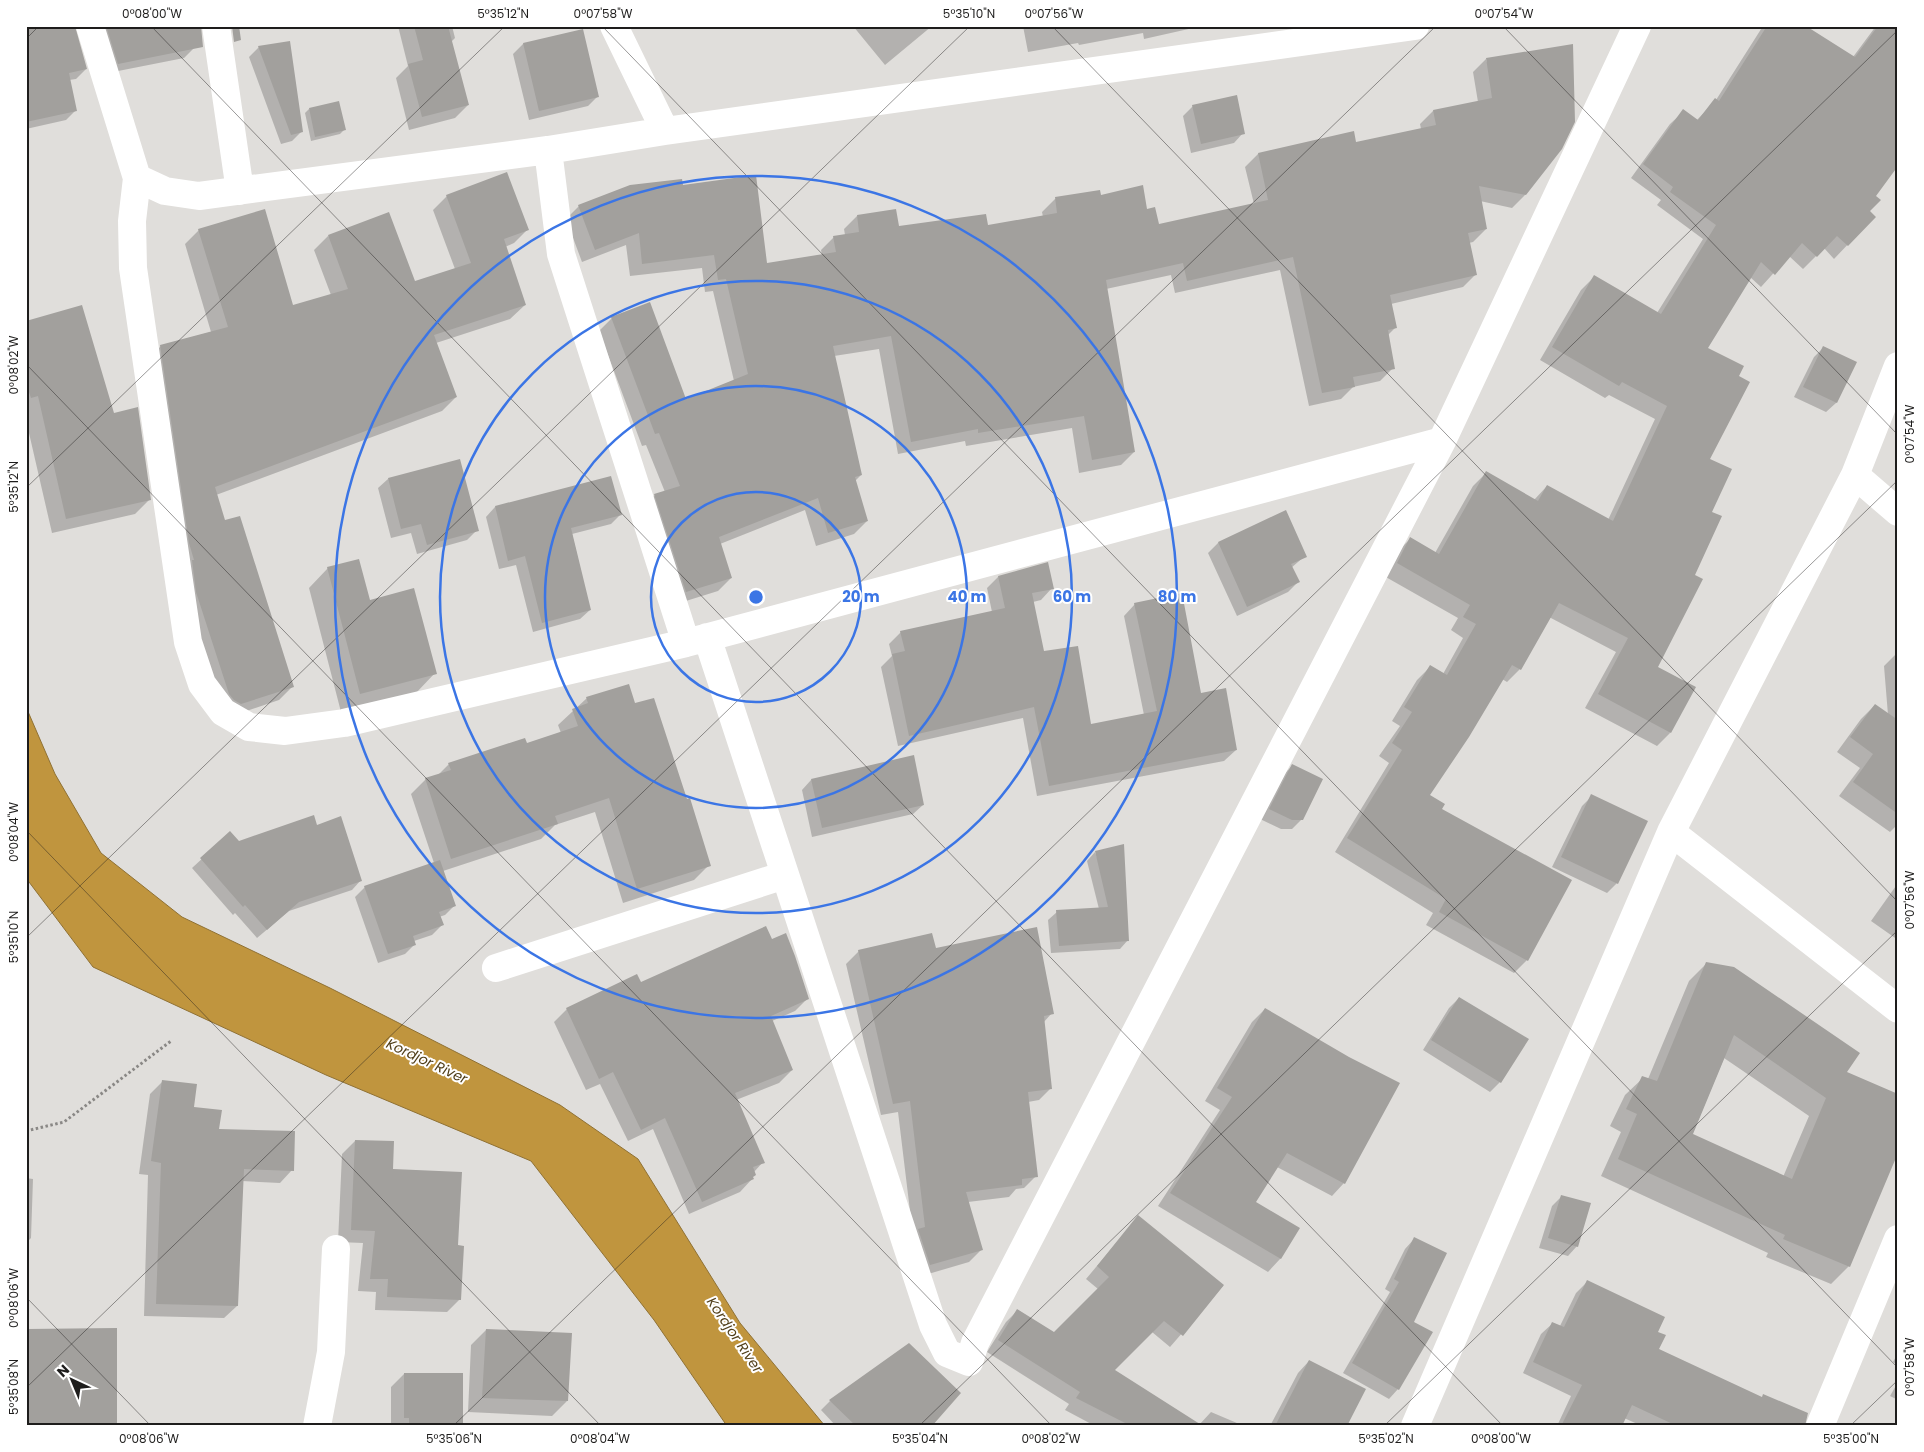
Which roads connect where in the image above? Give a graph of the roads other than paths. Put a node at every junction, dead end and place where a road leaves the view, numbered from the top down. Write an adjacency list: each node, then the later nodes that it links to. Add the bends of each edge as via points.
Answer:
1 (90, 26): 9 (street)
2 (216, 26): 10 (street)
3 (614, 26): 7 (street)
4 (1415, 26): 6 (street)
5 (1637, 26): 12 (street)
6 (1335, 31): 7 (street)
7 (665, 131): 8 (street)
8 (548, 150): 10 (street); 15 (street, via 561,254)
9 (137, 178): 10 (street, via 165,191 199,196); 15 (street, via 132,221 133,268 188,642 202,684 223,712 249,727 285,731 344,723)
10 (240, 191)
11 (1898, 366): 13 (street)
12 (1442, 440): 15 (street); 17 (street, via 975,1344 969,1362 947,1353 934,1325)
13 (1855, 474): 14 (street); 16 (street)
14 (1898, 512)
15 (696, 640): 17 (street)
16 (1671, 832): 19 (street); 23 (street)
17 (785, 875): 18 (street)
18 (496, 968)
19 (1898, 1009)
20 (1898, 1239): 24 (street)
21 (336, 1249): 22 (street, via 331,1352)
22 (317, 1426)
23 (1415, 1426)
24 (1820, 1426)

